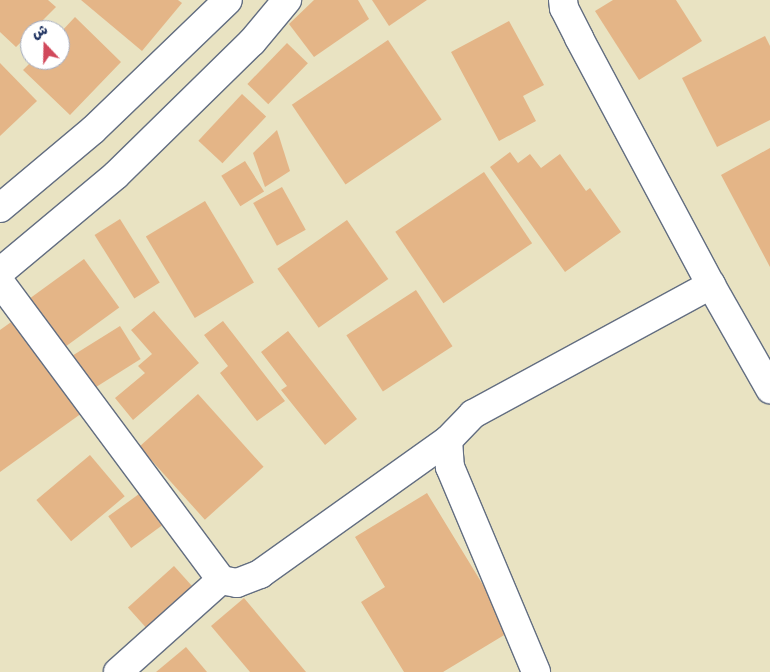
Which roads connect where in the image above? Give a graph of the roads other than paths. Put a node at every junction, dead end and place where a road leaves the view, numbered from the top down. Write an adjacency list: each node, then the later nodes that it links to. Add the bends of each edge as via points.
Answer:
1 (228, 0): 4 (street, via 94,130)
2 (287, 0): 5 (street, via 252,42 116,175)
3 (563, 0): 7 (street, via 579,38)
4 (0, 208)
5 (0, 272)
6 (0, 282): 10 (street)
7 (711, 285): 8 (street); 9 (street, via 473,414)
8 (770, 389)
9 (448, 440): 10 (street, via 260,574 237,583); 12 (street, via 450,467)
10 (221, 580): 11 (street)
11 (118, 672)
12 (536, 672)

